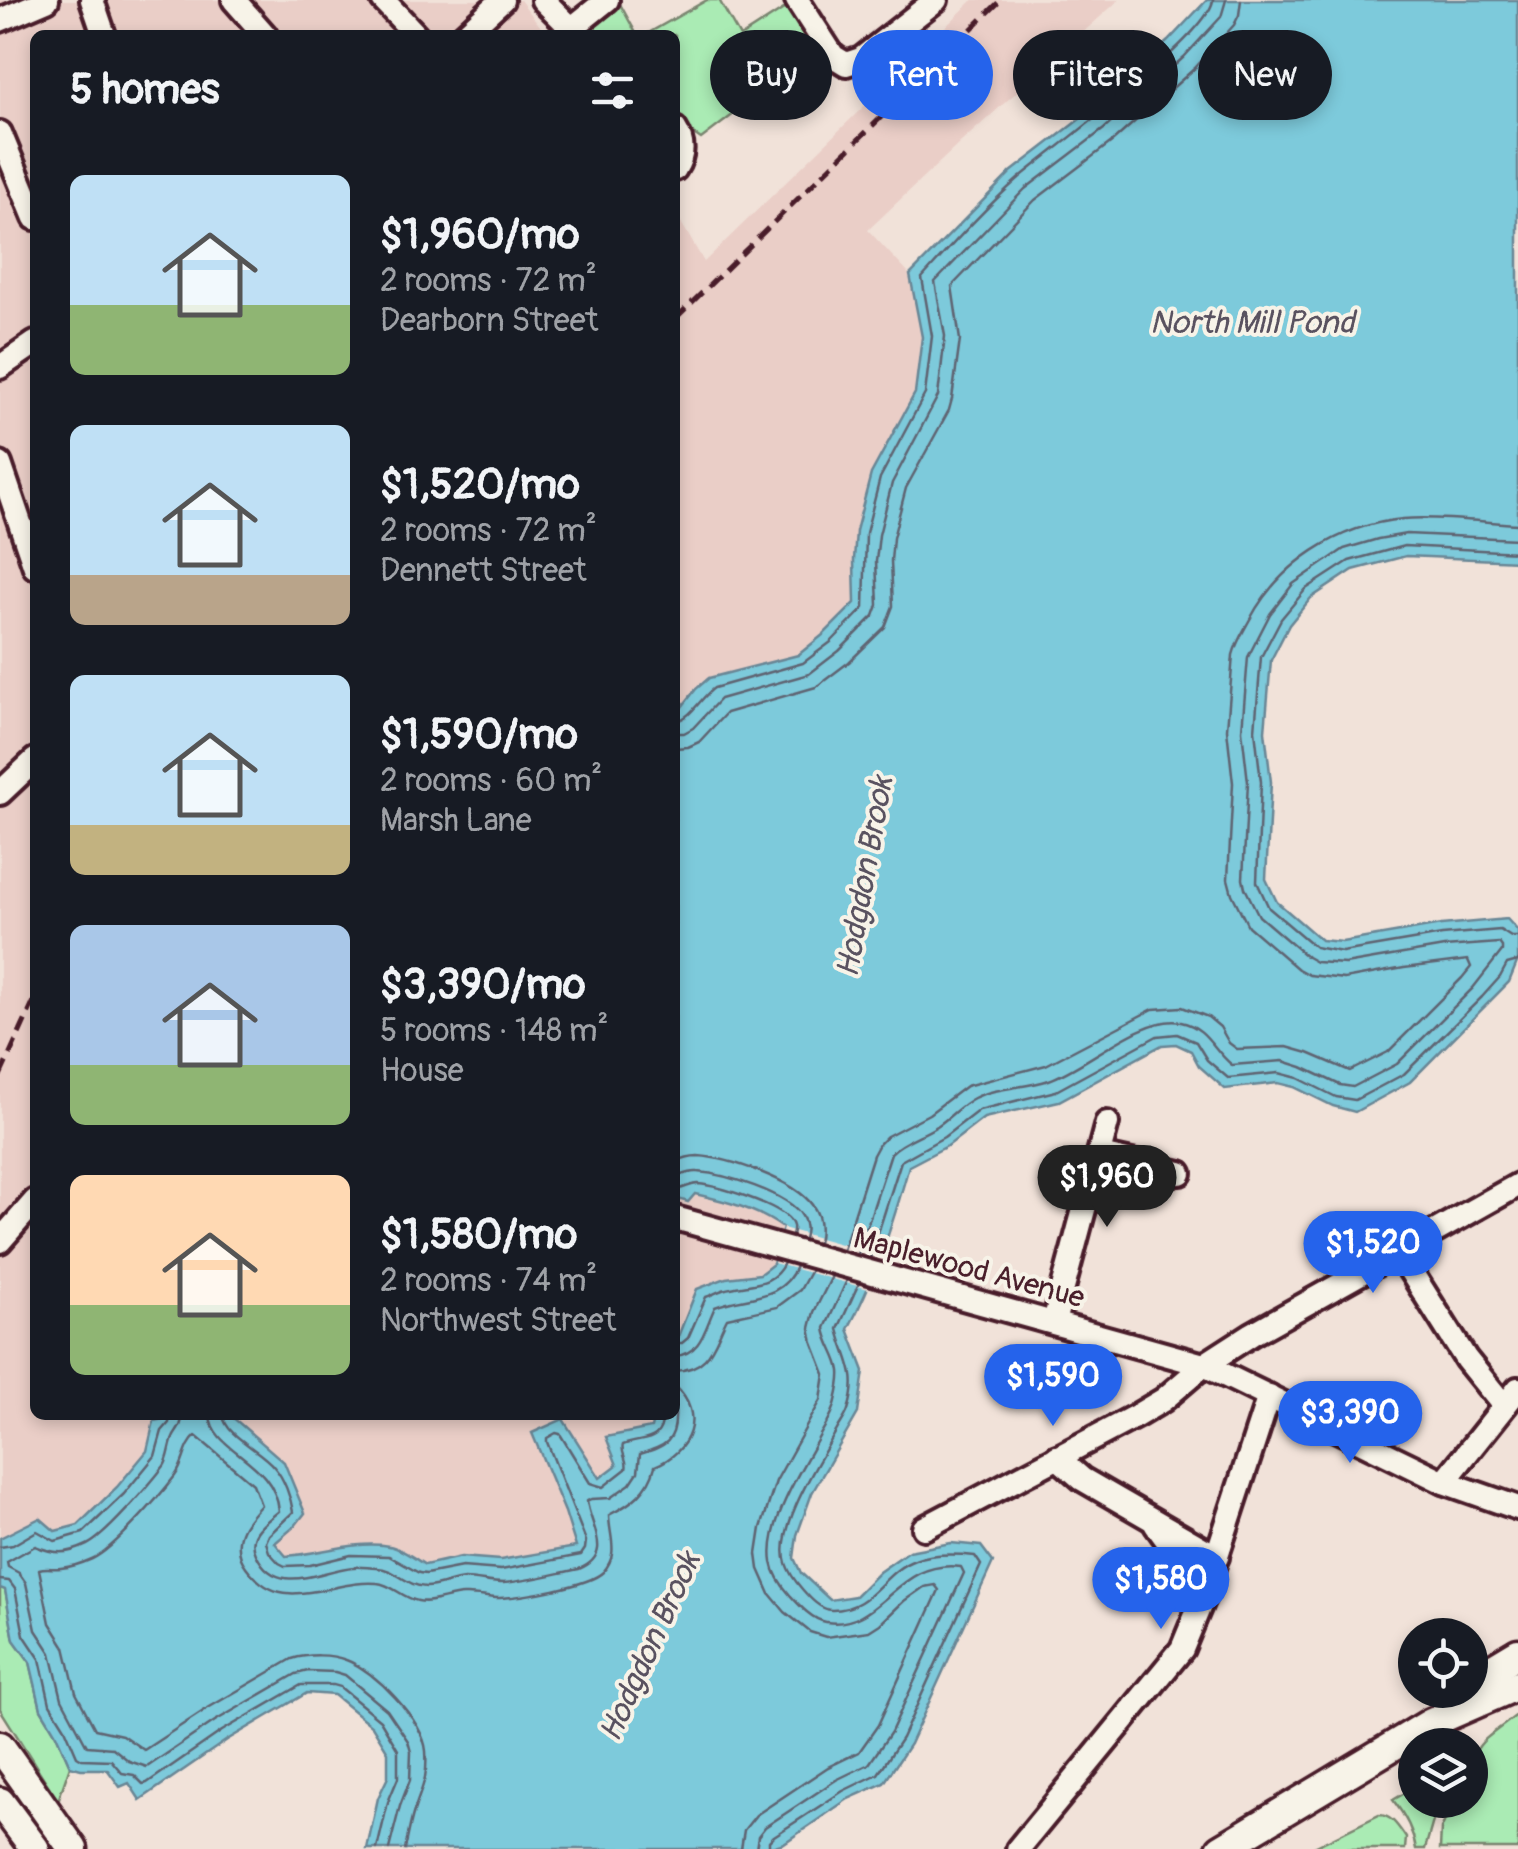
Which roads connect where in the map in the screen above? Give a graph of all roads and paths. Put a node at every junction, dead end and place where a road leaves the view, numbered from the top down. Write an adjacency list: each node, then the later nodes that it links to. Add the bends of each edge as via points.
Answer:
1 (47, 0): 10 (street)
2 (92, 0): 11 (street)
3 (234, 0): 12 (street)
4 (383, 0): 13 (street)
5 (502, 0): 14 (street)
6 (543, 0): 15 (street)
7 (607, 0): 16 (street)
8 (797, 0): 9 (street, via 833,56 846,64)
9 (936, 0)
10 (0, 20)
11 (102, 30)
12 (261, 30)
13 (411, 30)
14 (469, 30)
15 (573, 30)
16 (577, 30)
17 (0, 134): 18 (street)
18 (30, 206)
19 (30, 346): 20 (street)
20 (0, 367)
21 (0, 464): 22 (street)
22 (30, 551)
23 (30, 765): 24 (street)
24 (0, 793)
25 (1107, 1123): 26 (street)
26 (1100, 1154): 27 (street); 33 (street)
27 (1180, 1173)
28 (1518, 1185): 32 (street)
29 (30, 1206): 31 (street)
30 (680, 1219): 33 (street, Maplewood Avenue)
31 (0, 1241)
32 (1398, 1252): 34 (street); 36 (street, via 1466,1360)
33 (1054, 1322): 34 (street, Maplewood Avenue)
34 (1204, 1365): 35 (street, Maplewood Avenue); 37 (street, via 1163,1400)
35 (1269, 1396): 38 (street, Maplewood Avenue); 42 (street)
36 (1511, 1398): 38 (street)
37 (1057, 1457): 40 (street); 41 (street)
38 (1444, 1482): 39 (street, Maplewood Avenue)
39 (1518, 1508)
40 (1151, 1518): 42 (street); 43 (street)
41 (924, 1528)
42 (1217, 1557): 43 (street)
43 (1204, 1598): 53 (street, via 1166,1671)
44 (1518, 1654): 45 (main road)
45 (1488, 1672)
46 (1518, 1684): 48 (main road)
47 (1447, 1708): 48 (main road)
48 (1430, 1723): 54 (main road)
49 (0, 1746): 52 (main road)
50 (0, 1802): 51 (main road)
51 (36, 1849)
52 (74, 1849)
53 (1018, 1849)
54 (1221, 1849)

